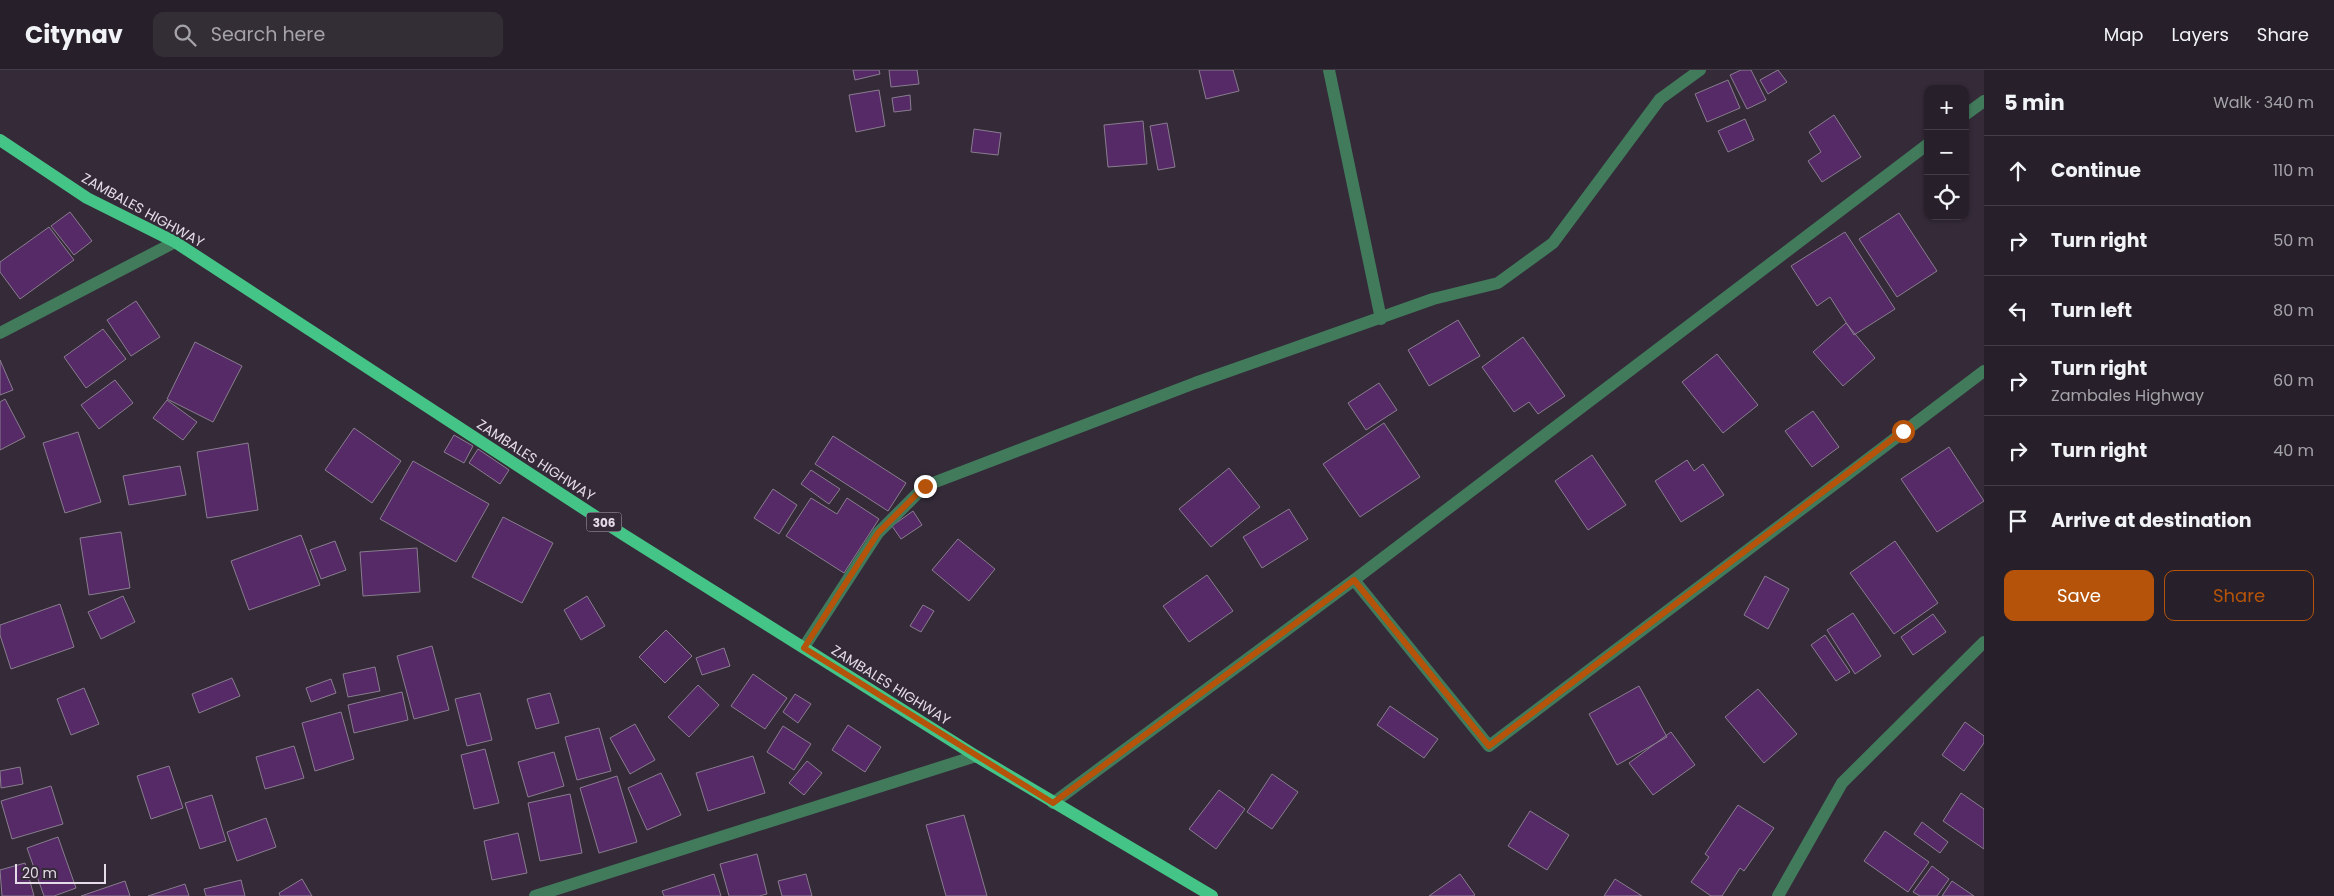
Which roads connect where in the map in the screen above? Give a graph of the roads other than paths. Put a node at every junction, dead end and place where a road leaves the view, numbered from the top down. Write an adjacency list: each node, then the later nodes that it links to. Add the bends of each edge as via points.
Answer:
1 (1329, 70): 8 (street)
2 (1700, 70): 8 (street, via 1660,99 1553,243 1498,283 1433,299)
3 (1984, 101): 4 (street)
4 (1969, 112)
5 (0, 140): 7 (main road, ZAMBALES HIGHWAY / 306, via 87,198)
6 (1924, 147): 11 (street)
7 (174, 242): 9 (street); 13 (main road, ZAMBALES HIGHWAY / 306, via 624,535)
8 (1381, 319): 13 (street, via 1195,383 925,486 878,533)
9 (0, 333)
10 (1984, 371): 11 (street, via 1489,746)
11 (1354, 580): 15 (street)
12 (1984, 642): 18 (street, via 1842,783)
13 (804, 648): 14 (main road, ZAMBALES HIGHWAY / 306)
14 (976, 756): 15 (main road, ZAMBALES HIGHWAY / 306); 16 (street)
15 (1053, 803): 17 (main road, ZAMBALES HIGHWAY / 306)
16 (542, 895)
17 (1212, 896)
18 (1778, 896)

